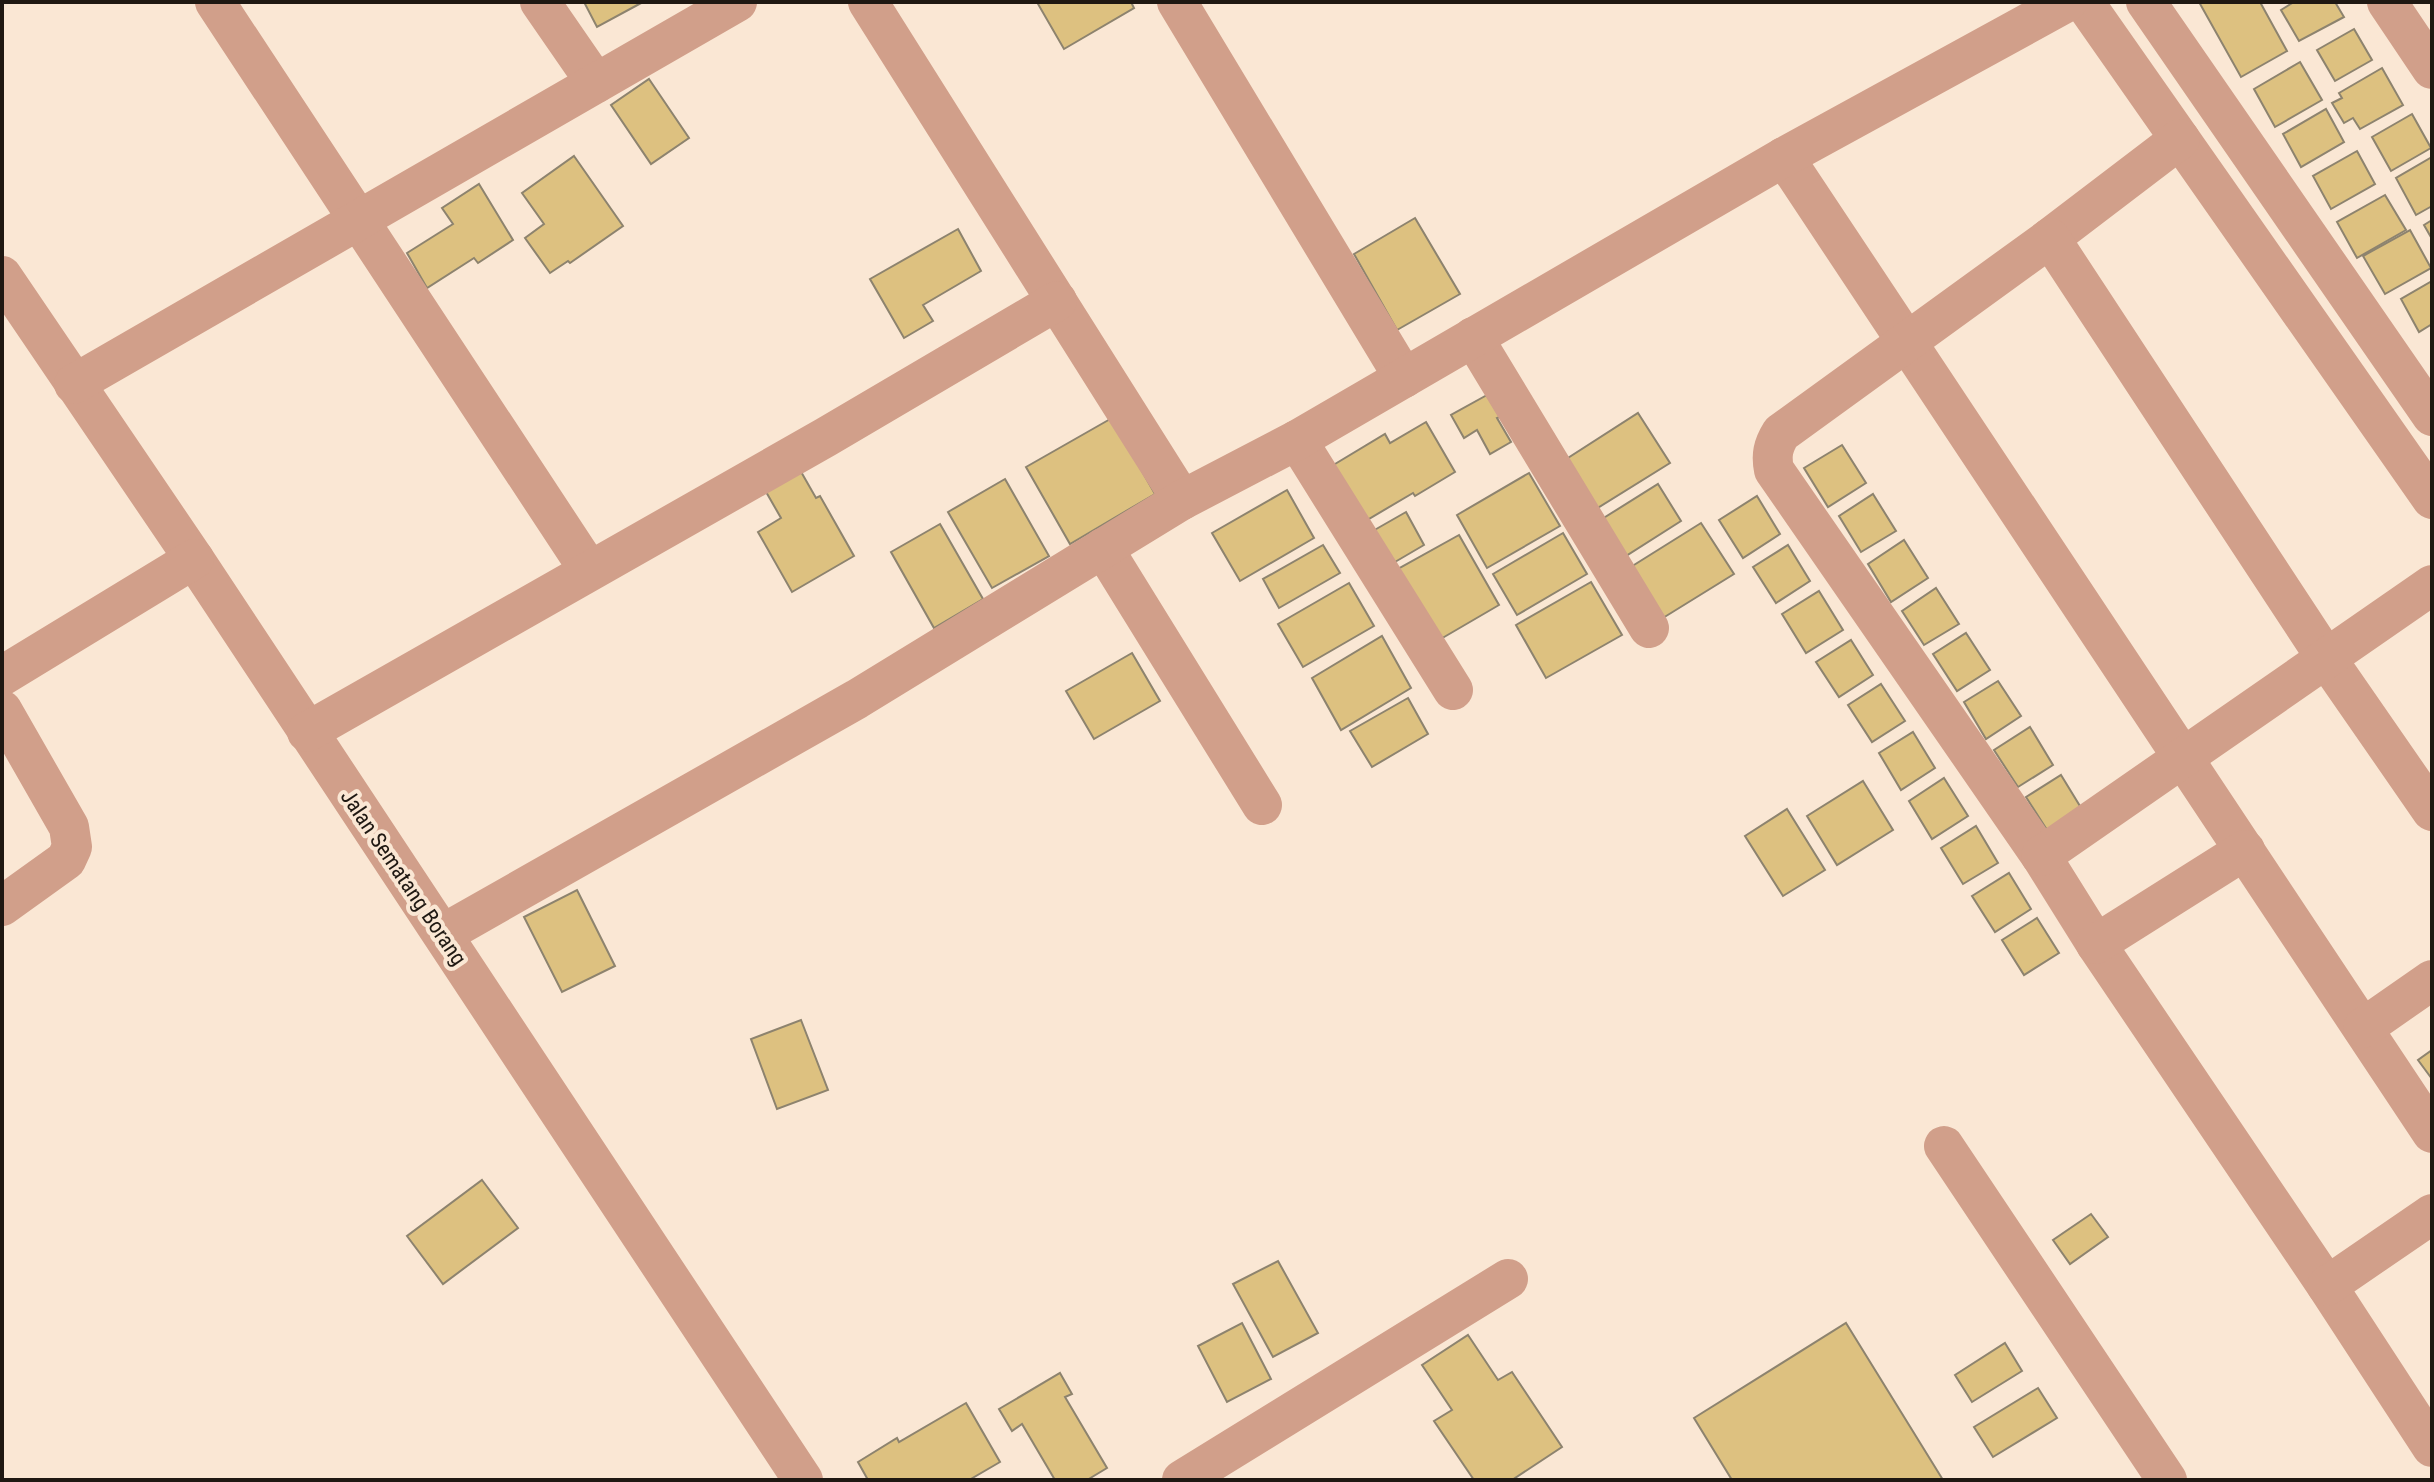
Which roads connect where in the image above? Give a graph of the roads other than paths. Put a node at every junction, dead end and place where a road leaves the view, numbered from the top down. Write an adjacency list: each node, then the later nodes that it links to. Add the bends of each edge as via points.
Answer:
1 (215, 2): 14 (street)
2 (540, 2): 11 (street)
3 (737, 2): 11 (street)
4 (868, 2): 17 (street)
5 (1177, 2): 21 (street)
6 (2067, 2): 13 (street)
7 (2084, 2): 12 (street)
8 (2146, 2): 22 (street)
9 (2387, 2): 10 (street)
10 (2432, 69)
11 (596, 83): 14 (street)
12 (2180, 139): 15 (street); 24 (street)
13 (1784, 157): 18 (street); 19 (street)
14 (359, 220): 20 (street); 28 (street)
15 (2050, 238): 19 (street); 31 (street)
16 (2, 276): 20 (street, Jalan Sematang Borang)
17 (1057, 301): 25 (street); 28 (street)
18 (1473, 337): 21 (street); 30 (street)
19 (1908, 342): 36 (street); 40 (street, via 1781,433 1774,443 1774,470)
20 (94, 372): 27 (street, Jalan Sematang Borang)
21 (1404, 378): 23 (street)
22 (2432, 416)
23 (1297, 440): 25 (street); 33 (street)
24 (2432, 499)
25 (1182, 500): 26 (street)
26 (1103, 548): 37 (street); 42 (street, via 857,699)
27 (194, 559): 32 (street); 35 (street, Jalan Sematang Borang)
28 (589, 570): 35 (street)
29 (2432, 585): 31 (street)
30 (1649, 628)
31 (2326, 658): 36 (street); 38 (street)
32 (2, 676)
33 (1453, 690)
34 (2, 710): 41 (street, via 69,827 72,847 66,860)
35 (307, 732): 42 (street, Jalan Sematang Borang)
36 (2183, 757): 39 (street); 40 (street)
37 (1262, 805)
38 (2432, 811)
39 (2245, 850): 43 (street); 45 (street)
40 (2041, 856): 43 (street)
41 (2, 906)
42 (443, 934): 52 (street, Jalan Sematang Borang)
43 (2096, 944): 50 (street)
44 (2432, 980): 45 (street)
45 (2363, 1028): 46 (street)
46 (2432, 1133)
47 (1944, 1146): 54 (street)
48 (2432, 1214): 50 (street)
49 (1508, 1279): 53 (street)
50 (2327, 1286): 51 (street)
51 (2432, 1447)
52 (803, 1480)
53 (1182, 1480)
54 (2167, 1480)

